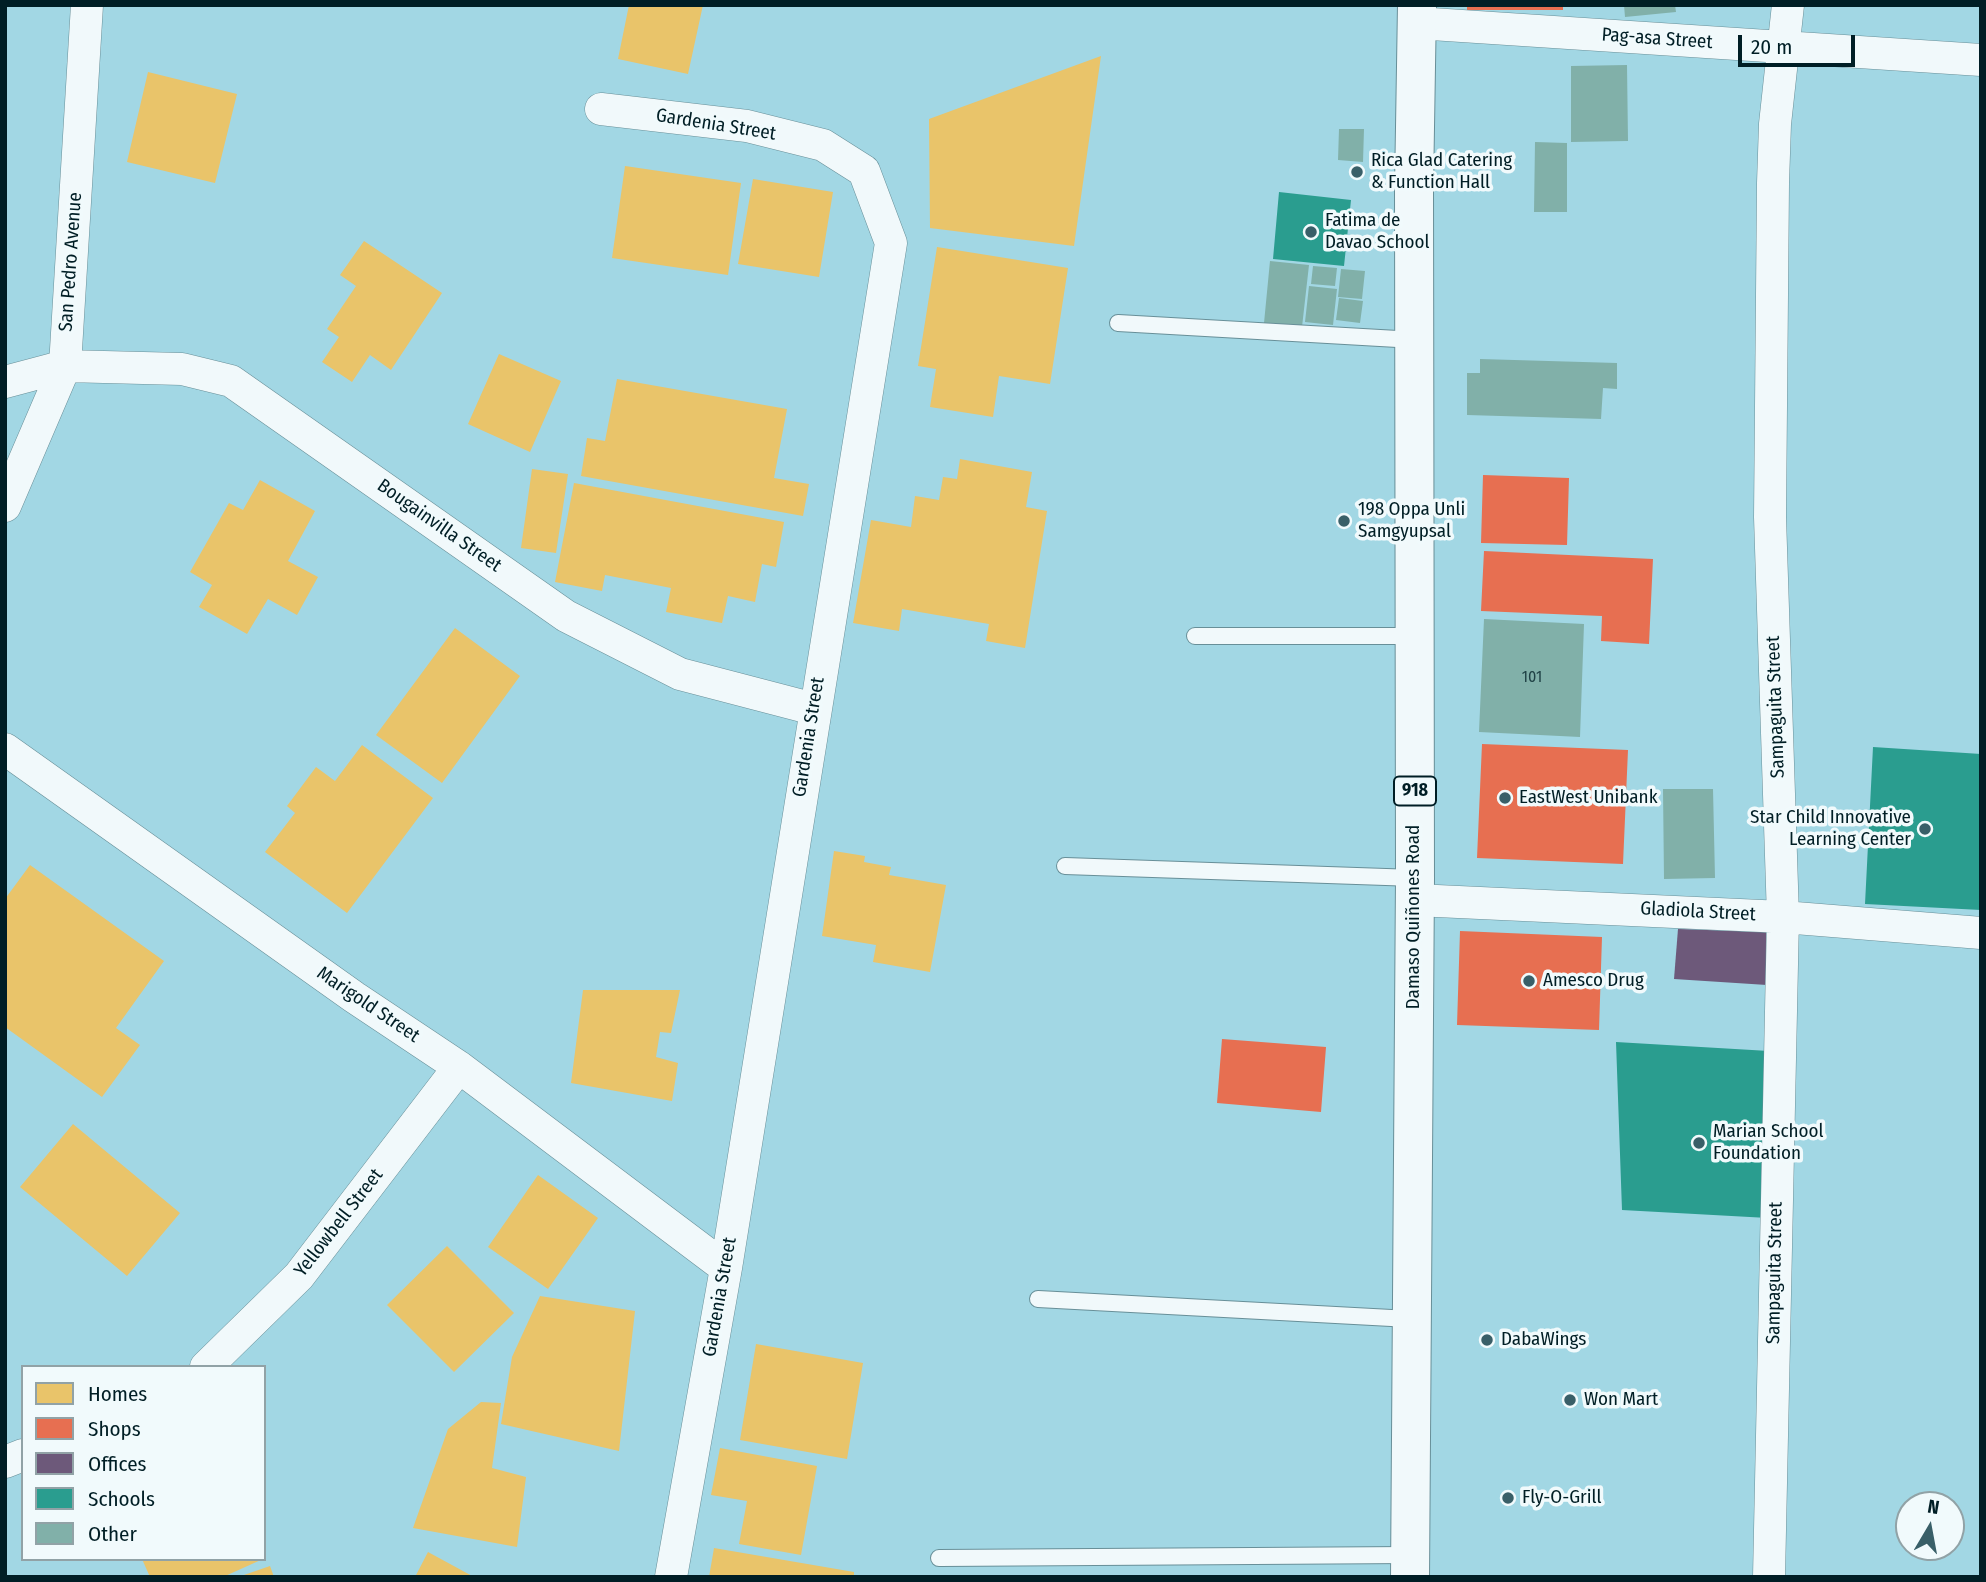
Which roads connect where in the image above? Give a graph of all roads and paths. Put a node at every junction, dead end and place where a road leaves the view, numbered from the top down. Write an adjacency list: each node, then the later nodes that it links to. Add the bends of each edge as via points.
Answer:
1 (87, 5): 9 (street, San Pedro Avenue)
2 (1788, 5): 4 (street, Sampaguita Street)
3 (1416, 14): 4 (street, Pag-asa Street); 8 (main road, Damaso Quiñones Road / 918)
4 (1783, 47): 5 (street, Pag-asa Street); 18 (street, Sampaguita Street, via 1773,183 1770,517)
5 (1981, 60)
6 (601, 109): 14 (street, Gardenia Street, via 747,126 823,145 864,172 891,243)
7 (1118, 323): 8 (lane)
8 (1415, 340): 13 (main road, Damaso Quiñones Road / 918)
9 (65, 366): 10 (street, Bougainvilla Street); 11 (street, San Pedro Avenue); 14 (street, Bougainvilla Street, via 182,369 231,381 566,616 680,674)
10 (5, 382)
11 (5, 506)
12 (1195, 636): 13 (lane)
13 (1415, 636): 17 (main road, Damaso Quiñones Road / 918)
14 (814, 709): 21 (street, Gardenia Street)
15 (5, 750): 20 (street, Marigold Street)
16 (1065, 866): 17 (lane)
17 (1415, 889): 18 (street, Gladiola Street); 23 (main road, Damaso Quiñones Road / 918)
18 (1783, 917): 19 (street, Gladiola Street); 28 (street, Sampaguita Street)
19 (1981, 933)
20 (459, 1067): 21 (street, Marigold Street); 24 (street, Yellowbell Street, via 299,1276)
21 (726, 1268): 27 (street, Gardenia Street)
22 (1038, 1299): 23 (lane)
23 (1410, 1319): 26 (main road, Damaso Quiñones Road / 918)
24 (208, 1365)
25 (939, 1558): 26 (lane)
26 (1410, 1566)
27 (671, 1577)
28 (1769, 1577)

